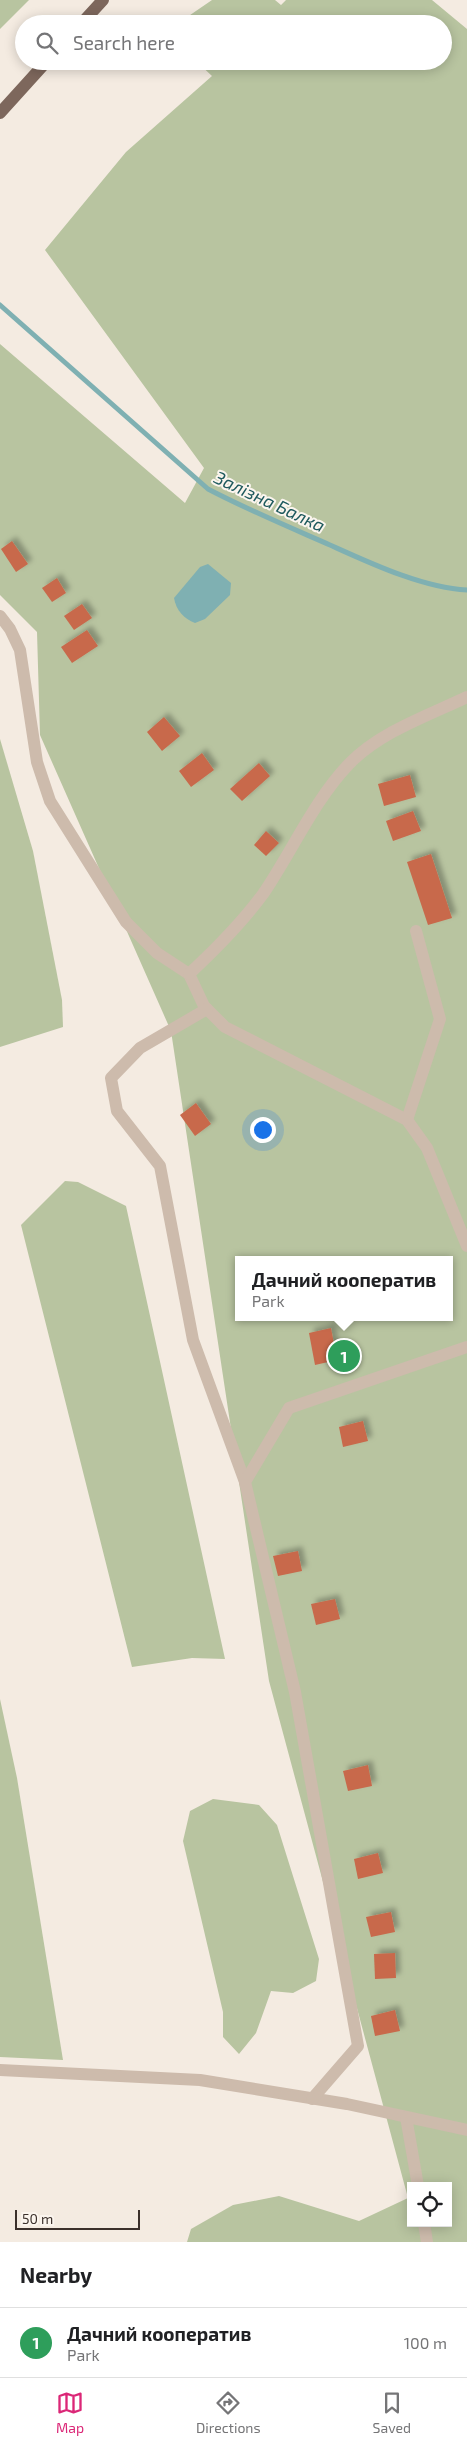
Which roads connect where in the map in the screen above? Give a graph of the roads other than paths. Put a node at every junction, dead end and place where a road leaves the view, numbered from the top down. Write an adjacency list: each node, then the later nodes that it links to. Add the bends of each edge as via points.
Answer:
1 (103, 0): 2 (main road)
2 (89, 15)
3 (39, 70): 4 (main road)
4 (0, 112)
5 (0, 616): 8 (street, via 20,650 37,762 50,801 126,922 156,953)
6 (467, 697): 8 (street, via 382,738 349,764 258,900 232,933)
7 (416, 931): 10 (street, via 440,1019)
8 (189, 974): 9 (street)
9 (207, 1009): 10 (street, via 225,1027 251,1042); 13 (street, via 140,1048 111,1078 117,1111 160,1166 193,1340)
10 (407, 1120): 11 (street, via 427,1148)
11 (467, 1246)
12 (467, 1347): 13 (street, via 289,1408)
13 (245, 1482): 15 (street, via 295,1692 358,2046)
14 (0, 2070): 15 (street, via 200,2080)
15 (312, 2099): 16 (street)
16 (406, 2117): 17 (street); 18 (street)
17 (467, 2130)
18 (417, 2182)
19 (425, 2227): 20 (street)
20 (427, 2242)

